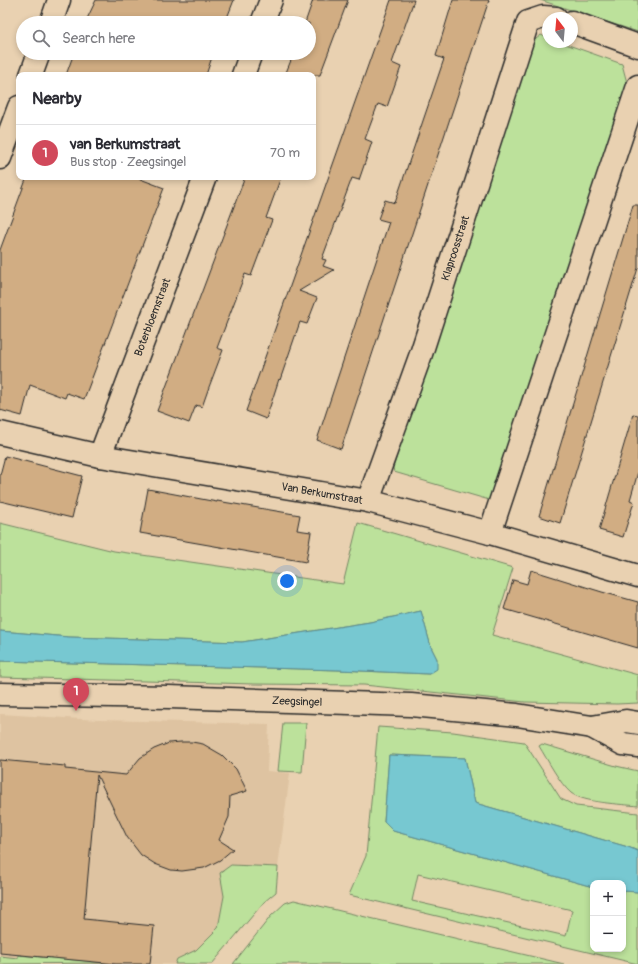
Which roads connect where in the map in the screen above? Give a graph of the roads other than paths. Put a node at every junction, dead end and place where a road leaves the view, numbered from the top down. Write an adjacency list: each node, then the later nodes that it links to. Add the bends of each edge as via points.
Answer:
1 (59, 0): 3 (street)
2 (270, 0): 4 (street)
3 (53, 16)
4 (264, 16)
5 (542, 17): 18 (street, Klaproosstraat, via 528,22 421,354)
6 (578, 24): 7 (street)
7 (638, 46)
8 (36, 60): 10 (street)
9 (248, 60): 11 (street)
10 (32, 72)
11 (244, 72)
12 (638, 86): 19 (street)
13 (16, 115): 14 (street)
14 (0, 158)
15 (204, 180): 17 (street, Boterbloemstraat)
16 (0, 433): 17 (street, Van Berkumstraat)
17 (100, 456): 18 (street, Van Berkumstraat)
18 (368, 501): 19 (street, Van Berkumstraat)
19 (490, 533): 20 (street, Van Berkumstraat)
20 (638, 576)
21 (0, 694): 23 (street, Zeegsingel, via 411,705 517,715)
22 (638, 723): 23 (street, Zeegsingel, via 626,721)
23 (592, 727): 24 (street, Zeegsingel, via 623,744)
24 (638, 746)

